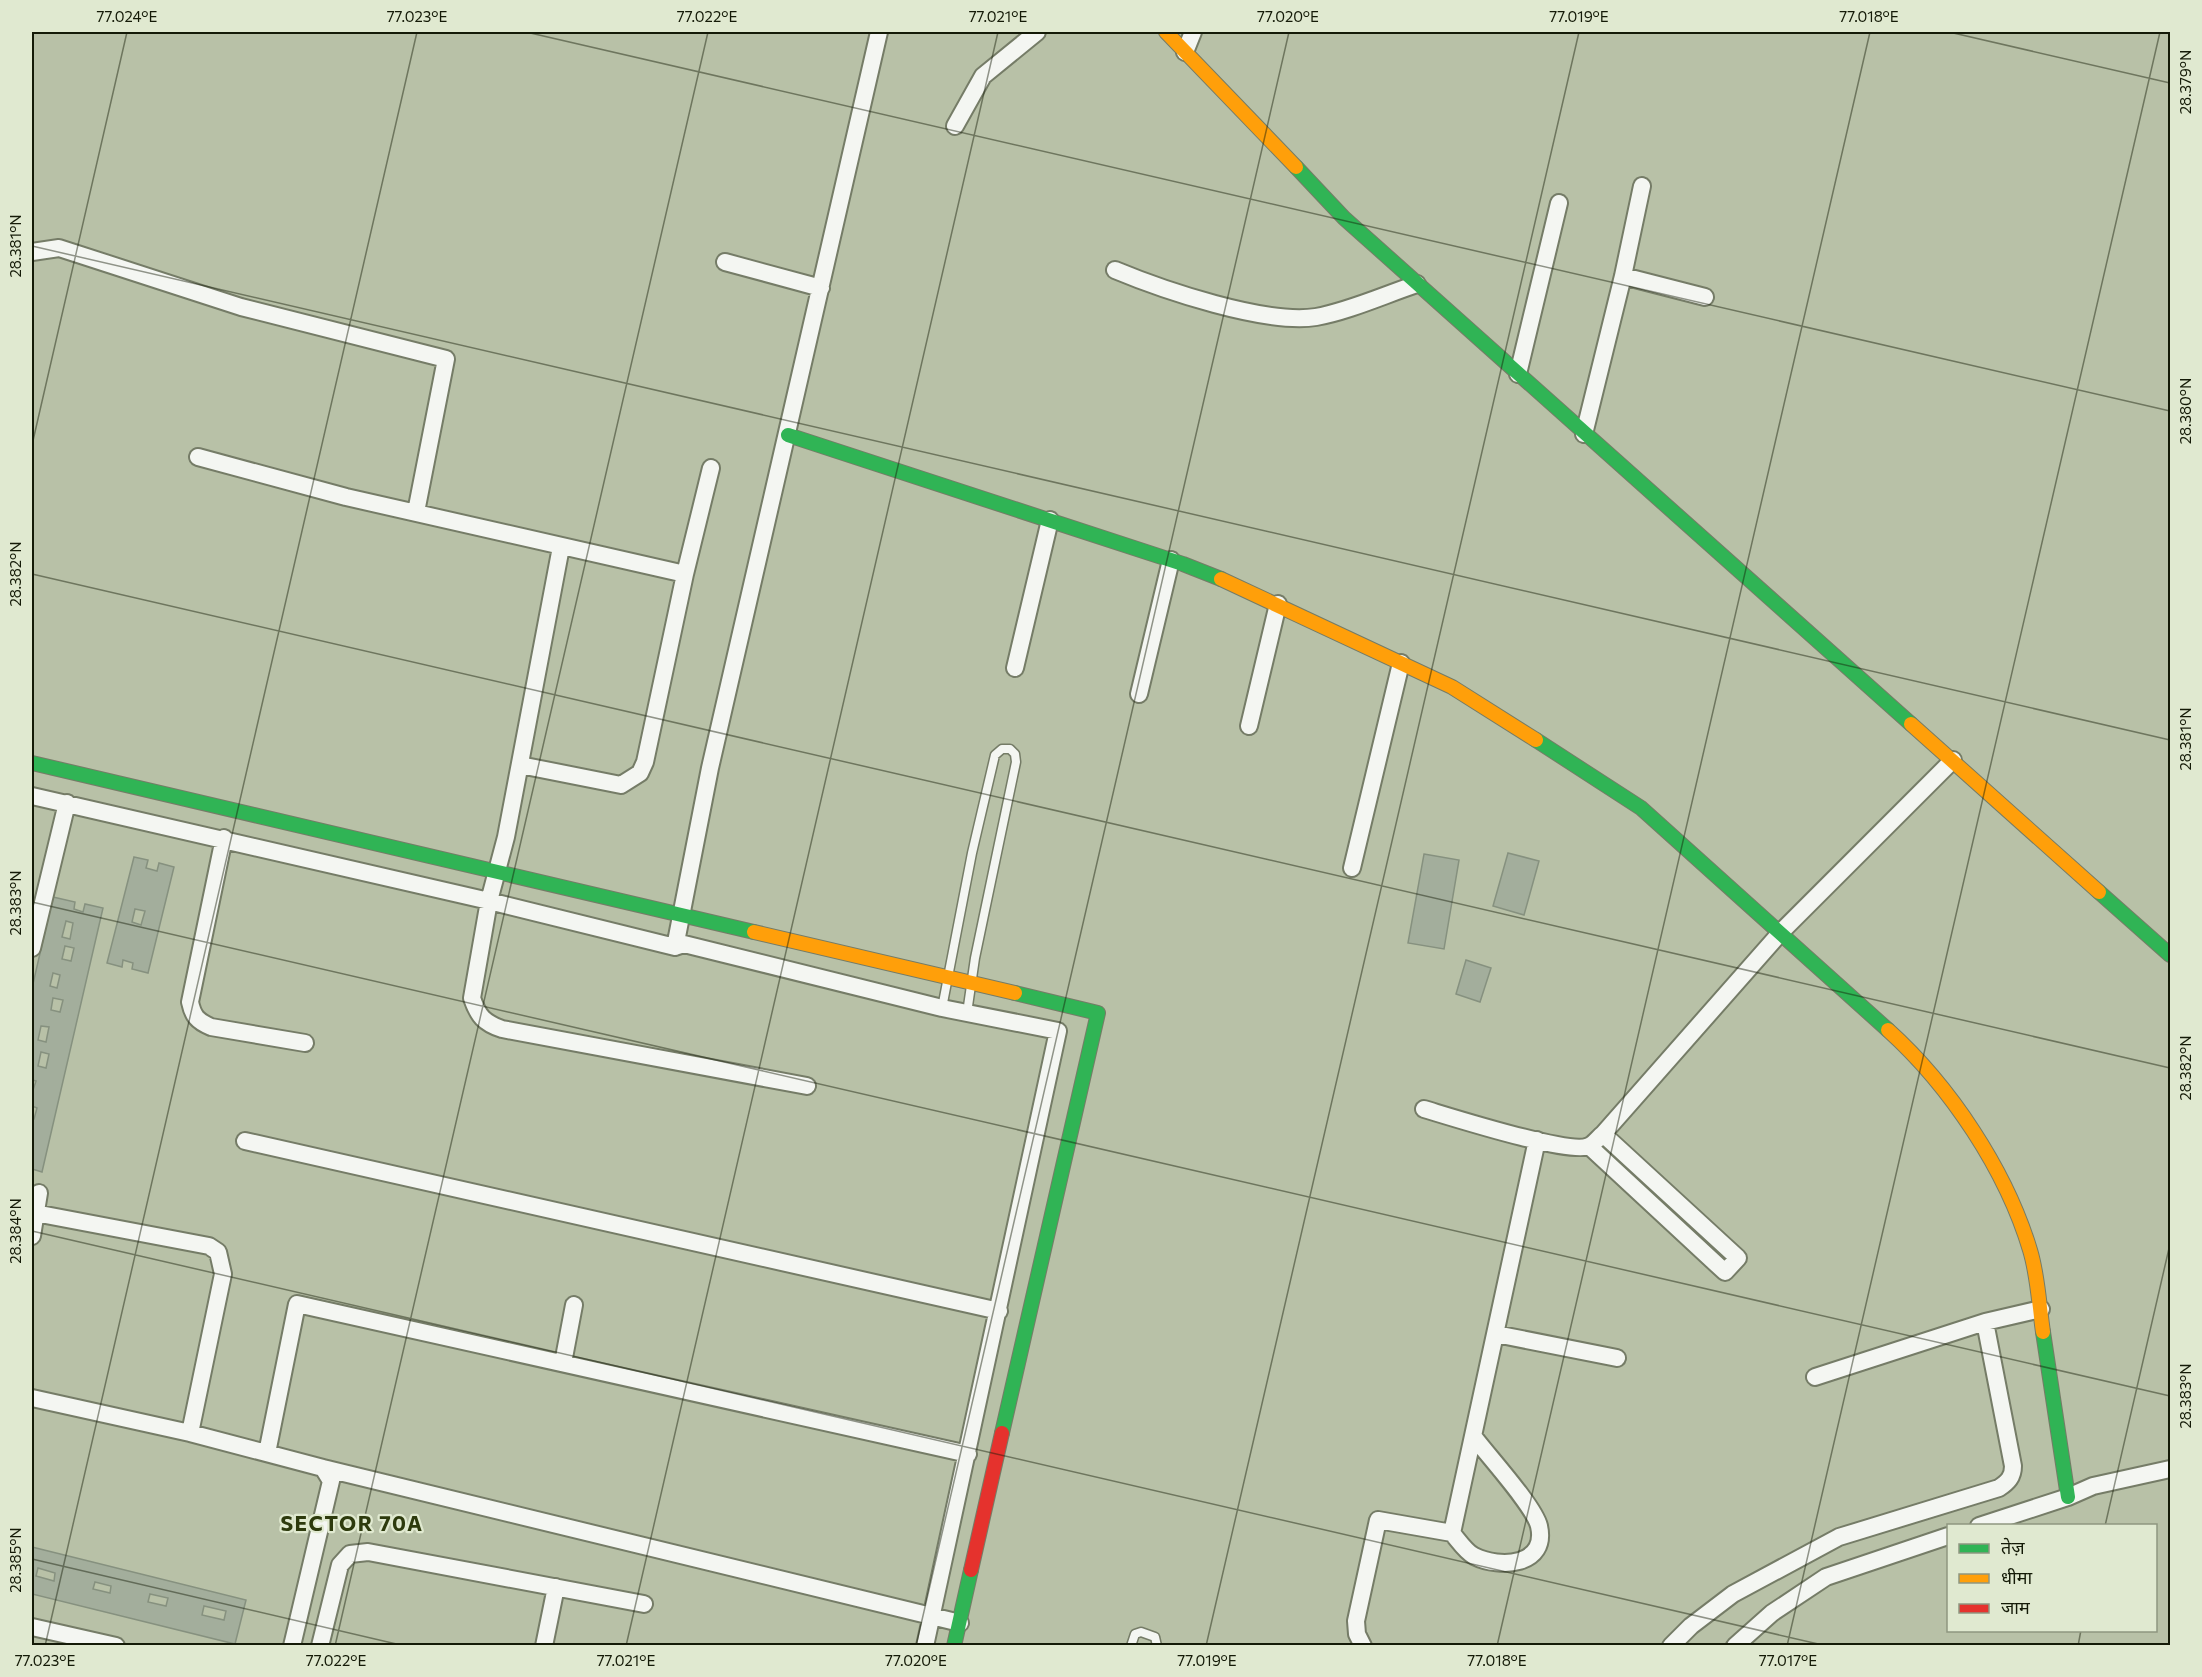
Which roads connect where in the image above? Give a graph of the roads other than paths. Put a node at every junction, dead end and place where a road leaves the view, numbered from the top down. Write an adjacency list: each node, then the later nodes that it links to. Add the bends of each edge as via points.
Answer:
1 (879, 32): 14 (street)
2 (1037, 32): 6 (street, via 983,76)
3 (1166, 32): 5 (street)
4 (1193, 32): 5 (street)
5 (1185, 52): 13 (street, via 1344,218)
6 (955, 126)
7 (1642, 186): 12 (street)
8 (1559, 202): 16 (street)
9 (32, 252): 21 (street, via 59,248 242,307 446,359)
10 (725, 262): 14 (street)
11 (1116, 270): 13 (street, via 1180,294 1269,316 1294,318 1316,317)
12 (1623, 276): 15 (street); 17 (street)
13 (1417, 284): 16 (street)
14 (821, 288): 18 (street)
15 (1705, 297)
16 (1518, 374): 17 (street)
17 (1584, 434): 31 (street)
18 (788, 435): 22 (street); 40 (street, via 710,768)
19 (198, 457): 21 (street)
20 (711, 468): 25 (street)
21 (416, 512): 23 (street)
22 (1050, 520): 24 (street); 28 (street)
23 (561, 547): 25 (street); 33 (street)
24 (1171, 560): 26 (street); 29 (street)
25 (685, 574): 33 (street, via 640,773 621,785)
26 (1278, 604): 27 (street); 30 (street)
27 (1401, 663): 37 (street); 41 (street, via 1452,687 1641,808)
28 (1015, 668)
29 (1138, 694)
30 (1249, 726)
31 (1953, 760): 41 (street); 44 (street)
32 (32, 763): 38 (street)
33 (520, 765): 38 (street)
34 (32, 796): 35 (street)
35 (67, 803): 36 (street); 43 (street)
36 (224, 838): 39 (street); 49 (street, via 190,1002 193,1015 198,1022 211,1027)
37 (1352, 868)
38 (497, 872): 39 (street); 40 (street)
39 (489, 901): 42 (street); 50 (street, via 472,998 480,1018 491,1025)
40 (681, 915): 42 (street); 45 (street)
41 (1781, 932): 52 (street); 60 (street, via 1919,1058 1945,1087 2018,1218 2031,1252)
42 (675, 947): 47 (street, via 684,944)
43 (32, 948)
44 (2170, 955)
45 (947, 978): 46 (street); 46 (lane, via 995,755 1010,749 1016,762); 47 (lane)
46 (971, 984): 48 (lane); 81 (street, via 1098,1013)
47 (942, 1008): 48 (street)
48 (967, 1013): 61 (street, via 1058,1031)
49 (305, 1042)
50 (807, 1086)
51 (1424, 1109): 53 (street)
52 (1603, 1134): 55 (street); 55 (street, via 1738,1258 1725,1272)
53 (1538, 1140): 55 (street, via 1575,1148); 63 (street)
54 (245, 1141): 61 (street)
55 (1589, 1146)
56 (39, 1193): 57 (street)
57 (35, 1213): 58 (street); 68 (street, via 209,1246 218,1252 223,1274)
58 (32, 1236)
59 (574, 1305): 65 (street)
60 (2041, 1309): 62 (street); 74 (street)
61 (999, 1311): 71 (street)
62 (1985, 1322): 66 (street); 93 (street, via 2013,1466 2007,1483 1839,1537 1733,1594)
63 (1496, 1334): 64 (street); 69 (street)
64 (1617, 1359)
65 (563, 1363): 70 (street, via 297,1304); 71 (street)
66 (1815, 1377)
67 (32, 1398): 68 (street)
68 (190, 1433): 70 (street)
69 (1474, 1437): 76 (street); 76 (street, via 1538,1523 1539,1542 1536,1551 1525,1560 1512,1564 1473,1556)
70 (267, 1453): 72 (street)
71 (968, 1454): 80 (street)
72 (323, 1468): 80 (street); 85 (street, via 331,1481)
73 (2170, 1469): 74 (street, via 2093,1486)
74 (2068, 1497): 75 (street)
75 (1985, 1524)
76 (1452, 1533): 92 (street, via 1378,1520 1356,1621)
77 (1947, 1536): 94 (street, via 1826,1577 1772,1613)
78 (556, 1587): 79 (street); 86 (street, via 368,1552 350,1554 340,1565); 87 (street)
79 (644, 1604)
80 (931, 1617): 81 (street); 88 (street)
81 (960, 1623): 89 (street)
82 (32, 1627): 83 (street)
83 (96, 1643): 84 (street)
84 (116, 1646)
85 (291, 1646)
86 (320, 1646)
87 (544, 1646)
88 (926, 1646)
89 (954, 1646)
90 (1131, 1646): 91 (lane, via 1135,1634 1141,1632 1155,1638)
91 (1157, 1646)
92 (1363, 1646)
93 (1671, 1646)
94 (1735, 1646)

